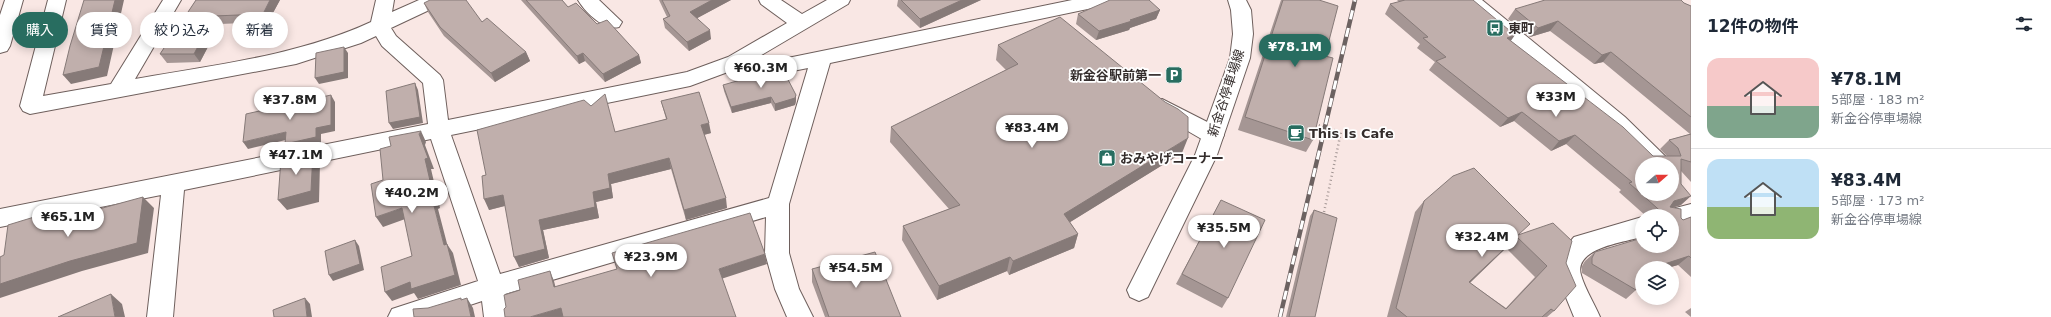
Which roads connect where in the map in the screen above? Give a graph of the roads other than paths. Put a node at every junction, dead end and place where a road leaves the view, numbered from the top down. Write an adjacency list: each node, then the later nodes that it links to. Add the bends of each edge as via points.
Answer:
1 (14, 0): 17 (street)
2 (57, 0): 20 (street, via 30,106)
3 (172, 0): 20 (street)
4 (385, 0): 15 (street)
5 (435, 0): 15 (street)
6 (587, 0): 13 (street)
7 (768, 0): 14 (street)
8 (841, 0): 14 (street)
9 (1102, 0): 12 (street)
10 (1237, 0): 23 (street, 新金谷停車場線, via 1241,10 1243,34 1240,58)
11 (1470, 0): 24 (street, via 1617,123)
12 (1053, 10): 16 (street); 18 (street)
13 (612, 22)
14 (801, 23): 19 (street)
15 (380, 26): 20 (street, via 354,38 296,57); 22 (street, via 389,41 433,80)
16 (1067, 29)
17 (0, 46)
18 (821, 58): 19 (street, via 762,70); 27 (street)
19 (735, 62): 22 (street, via 690,79)
20 (118, 90)
21 (1149, 96): 23 (street, via 1167,111)
22 (439, 131): 25 (street); 31 (street)
23 (1213, 135): 32 (street, 新金谷停車場線, via 1206,155)
24 (1651, 157)
25 (173, 183): 29 (street); 34 (street)
26 (1689, 202): 28 (street)
27 (778, 204): 31 (street); 33 (street, via 777,254)
28 (1679, 211)
29 (0, 218)
30 (1635, 229): 37 (street, via 1582,244 1571,257 1568,273)
31 (492, 287): 35 (street); 36 (street)
32 (1139, 290)
33 (798, 316)
34 (160, 317)
35 (401, 317)
36 (497, 317)
37 (1587, 317)

